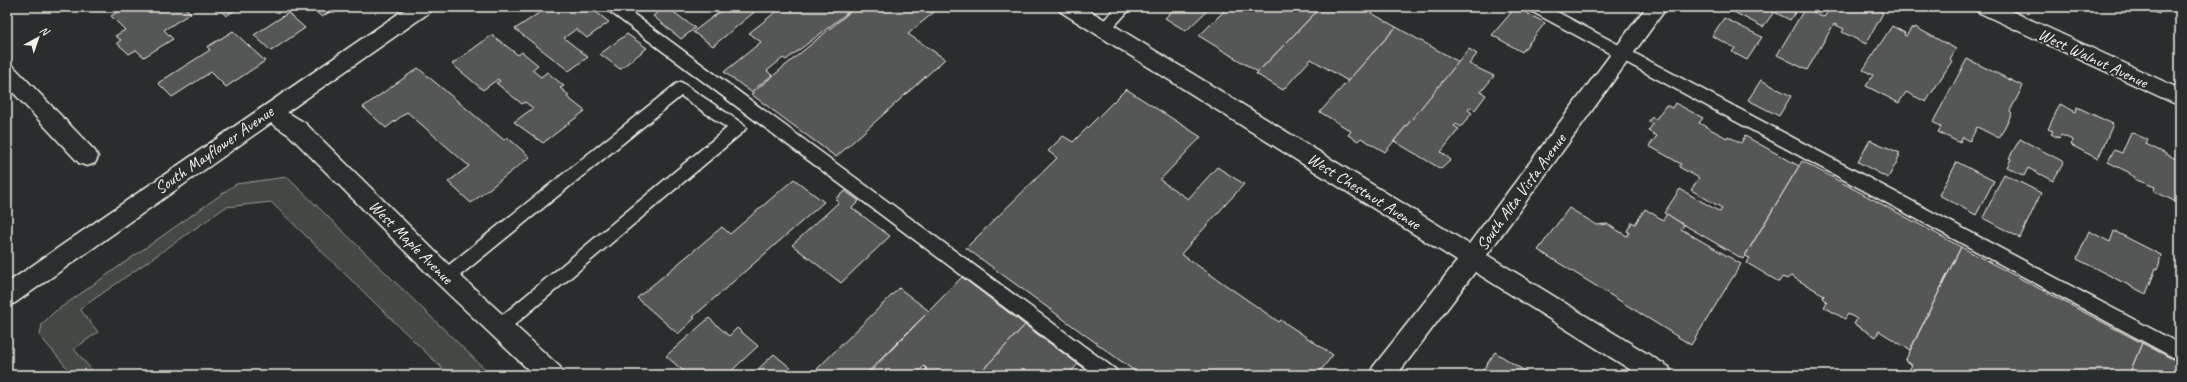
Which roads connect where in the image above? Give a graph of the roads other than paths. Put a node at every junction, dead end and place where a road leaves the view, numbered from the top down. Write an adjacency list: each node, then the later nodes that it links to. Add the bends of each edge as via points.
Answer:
1 (423, 7): 12 (street, South Mayflower Avenue)
2 (614, 7): 20 (lane)
3 (1068, 7): 8 (street, West Chestnut Avenue)
4 (1125, 7): 8 (lane)
5 (1536, 7): 9 (lane)
6 (1657, 7): 9 (street, South Alta Vista Avenue)
7 (1985, 7): 11 (street, West Walnut Avenue)
8 (1103, 29): 14 (street, West Chestnut Avenue)
9 (1622, 53): 14 (street, South Alta Vista Avenue); 18 (lane)
10 (7, 73): 13 (street)
11 (2180, 98)
12 (270, 112): 15 (street, West Maple Avenue, via 297,129); 16 (street, South Mayflower Avenue)
13 (86, 157)
14 (1472, 258): 21 (street, South Alta Vista Avenue); 22 (street, West Chestnut Avenue)
15 (446, 277): 17 (street, West Maple Avenue); 17 (lane, via 681,88 738,128)
16 (7, 296)
17 (500, 327): 19 (street, West Maple Avenue)
18 (2180, 352)
19 (551, 375)
20 (1109, 375)
21 (1382, 375)
22 (1660, 375)

